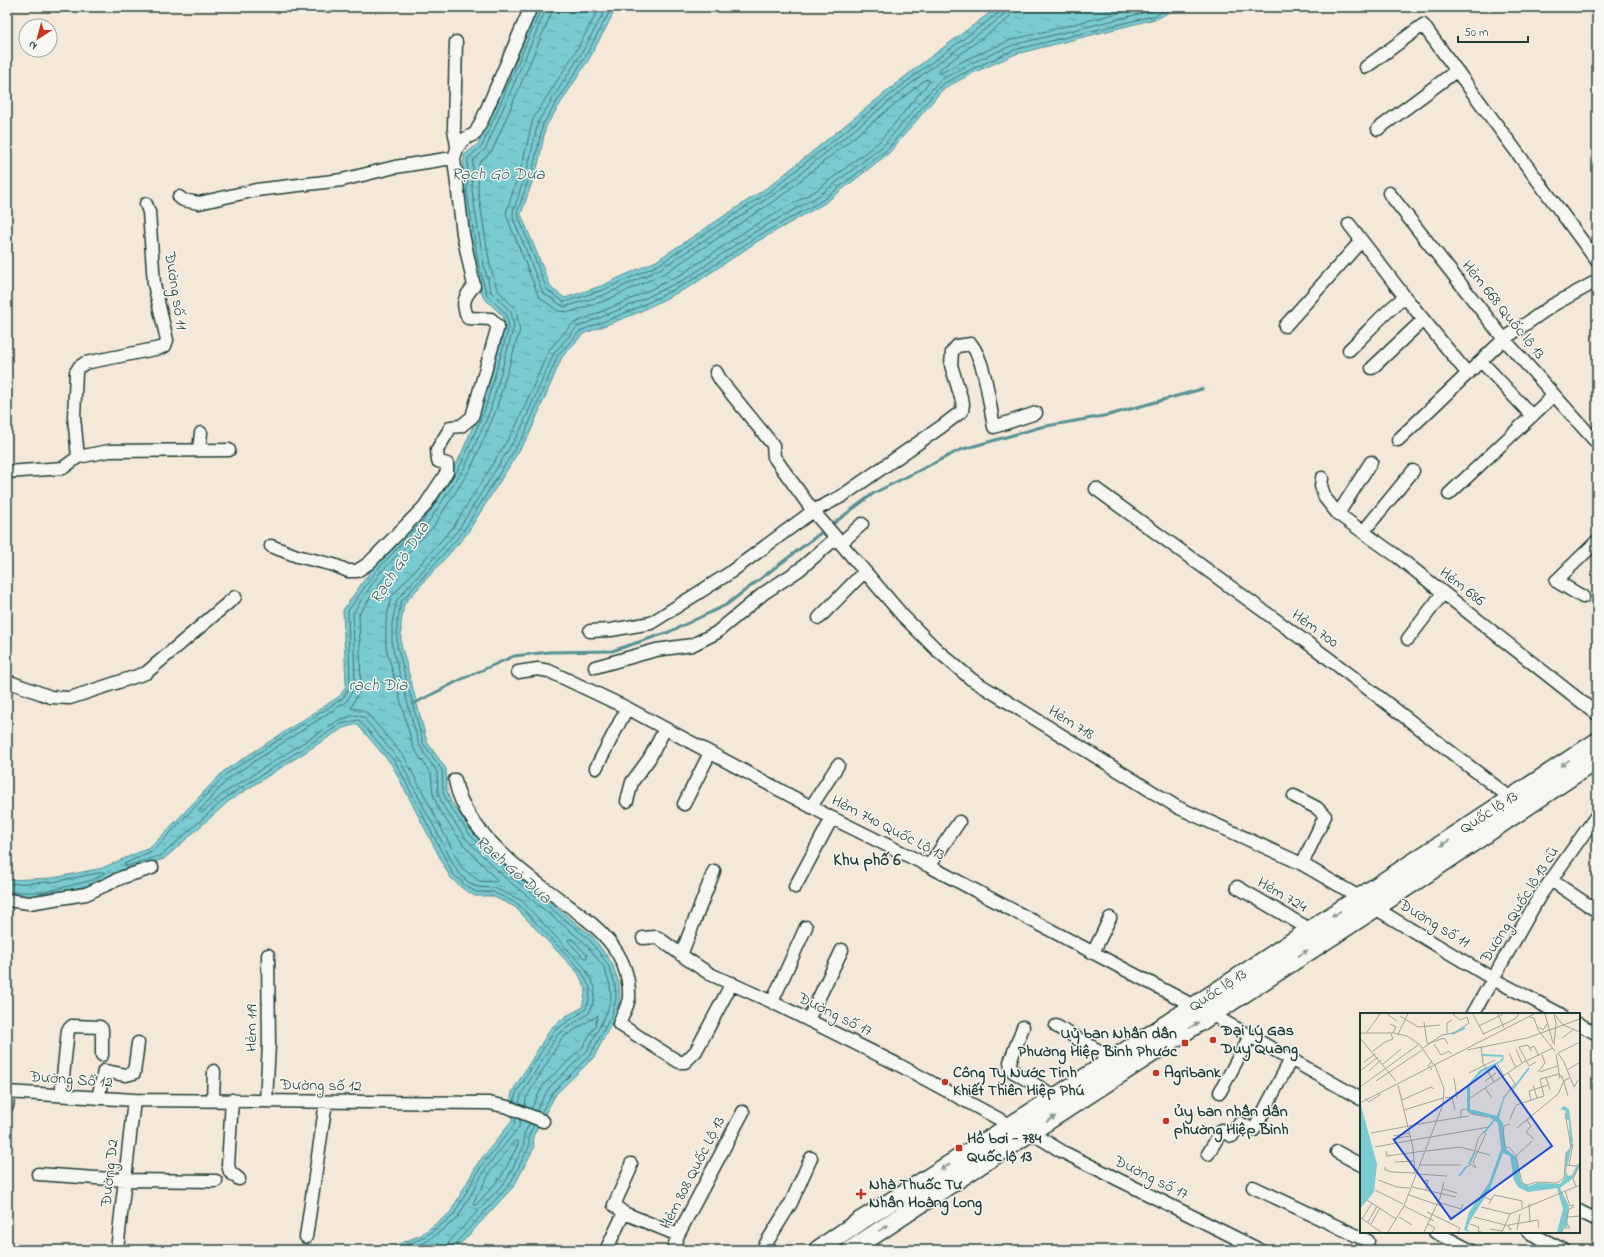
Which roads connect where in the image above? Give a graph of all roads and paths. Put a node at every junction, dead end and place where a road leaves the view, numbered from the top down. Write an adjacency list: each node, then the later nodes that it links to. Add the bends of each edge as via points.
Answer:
1 (531, 7): 6 (street, via 475,134 465,137)
2 (456, 42): 6 (street, via 454,129)
3 (1366, 67): 4 (street, via 1423,25)
4 (1456, 70): 5 (street); 13 (street)
5 (1378, 129)
6 (457, 146): 7 (street)
7 (454, 159): 9 (street, via 395,167 342,180 256,190 199,203); 45 (street, via 463,234 474,286 463,302 464,310 468,318 491,319 498,326 472,417 461,426 451,427 437,450 438,461 447,464 447,472 424,507 369,563 357,571 348,571)
8 (1389, 193): 18 (street, Hẻm 668 Quốc lộ 13)
9 (179, 197)
10 (146, 204): 32 (street, Đường số 11, via 154,284 167,340 165,346 160,348 85,363 79,367 76,372 74,417)
11 (1349, 224): 12 (street)
12 (1361, 241): 15 (street); 17 (street)
13 (1597, 261)
14 (1597, 281): 18 (street, via 1552,305)
15 (1405, 297): 16 (street); 19 (street, via 1383,314 1372,329)
16 (1423, 320): 21 (street); 23 (street)
17 (1284, 326)
18 (1504, 339): 20 (street); 24 (street, Hẻm 668 Quốc lộ 13)
19 (1349, 350)
20 (1481, 361): 23 (street); 26 (street)
21 (1372, 368)
22 (716, 372): 39 (street, Hẻm 718, via 773,445 774,456)
23 (1468, 374): 28 (street)
24 (1554, 395): 26 (street); 29 (street, Hẻm 668 Quốc lộ 13)
25 (1036, 413): 39 (street, via 994,427 978,353 971,344 957,346 952,352 951,365 963,404 962,410 894,461 842,496)
26 (1532, 416): 38 (street)
27 (200, 433): 30 (street)
28 (1398, 440)
29 (1597, 442)
30 (199, 450): 31 (street); 32 (street, via 109,451)
31 (229, 450)
32 (78, 457): 35 (street, via 63,468)
33 (1371, 462): 40 (street)
34 (1412, 471): 42 (street)
35 (7, 472)
36 (1322, 478): 40 (street, Hẻm 686, via 1324,498)
37 (1096, 489): 66 (street, Hẻm 700, via 1324,655)
38 (1449, 494)
39 (812, 511): 43 (street, Hẻm 718); 51 (street, via 728,574 651,623 611,630)
40 (1338, 514): 42 (street, Hẻm 686)
41 (862, 524): 43 (street)
42 (1363, 532): 47 (street, Hẻm 686)
43 (838, 541): 46 (street, Hẻm 718); 53 (street, via 764,593 716,634 692,645 656,650)
44 (1597, 541): 49 (street, via 1556,581)
45 (271, 546)
46 (864, 572): 50 (street); 73 (street, Hẻm 718, via 908,621 971,680 1177,807)
47 (1443, 593): 52 (street); 57 (street, Hẻm 686)
48 (235, 597): 55 (street, via 146,673 70,698 51,697)
49 (1583, 597)
50 (819, 618)
51 (590, 630)
52 (1408, 639)
53 (595, 667)
54 (518, 672): 56 (street, Hẻm 740 Quốc Lộ 13, via 538,668 568,679)
55 (7, 681)
56 (627, 708): 58 (street, Hẻm 740 Quốc Lộ 13); 63 (street)
57 (1597, 714)
58 (665, 729): 60 (street, Hẻm 740 Quốc Lộ 13); 67 (street, via 632,782)
59 (1597, 742): 66 (highway, Quốc lộ 13, one-way to 66)
60 (710, 753): 68 (street); 69 (street, Hẻm 740 Quốc Lộ 13)
61 (1597, 759): 81 (highway, Quốc lộ 13)
62 (838, 766): 69 (street)
63 (596, 768)
64 (455, 780): 92 (street, via 460,802 480,830 506,857 595,926 611,943 622,960 629,999 619,1024 679,1062 685,1062 696,1051)
65 (1294, 796): 73 (street, via 1317,808 1325,816)
66 (1512, 799): 81 (highway, Quốc lộ 13, one-way to 81)
67 (627, 801)
68 (684, 804)
69 (810, 807): 71 (street, Hẻm 740 Quốc Lộ 13)
70 (1597, 815): 77 (street, Đường Quốc lộ 13 cũ)
71 (832, 818): 74 (street, Hẻm 740 Quốc Lộ 13); 78 (street)
72 (959, 822): 74 (street)
73 (1302, 864): 81 (street, Hẻm 718)
74 (929, 866): 88 (street, Hẻm 740 Quốc Lộ 13)
75 (152, 868): 80 (street, via 123,877 86,894 29,903)
76 (714, 871): 90 (street)
77 (1551, 880): 82 (street); 91 (street, Đường Quốc lộ 13 cũ)
78 (795, 887)
79 (1237, 887): 85 (street, Hẻm 724)
80 (7, 900)
81 (1368, 903): 85 (highway, Quốc lộ 13, one-way to 85); 91 (street, Đường số 11); 97 (highway, Quốc lộ 13, one-way to 81)
82 (1597, 911)
83 (1110, 918): 88 (street)
84 (806, 927): 93 (street)
85 (1311, 930): 94 (highway, Quốc lộ 13)
86 (643, 938): 90 (street, Đường số 17, via 656,937)
87 (842, 950): 98 (street)
88 (1093, 953): 94 (street, Hẻm 740 Quốc Lộ 13)
89 (268, 955): 118 (street, Hẻm 119, via 269,1044)
90 (681, 956): 92 (street, Đường số 17, via 710,974)
91 (1493, 979): 95 (street, Đường Quốc lộ 13 cũ); 96 (street, Đường số 11)
92 (732, 983): 93 (street, Đường số 17)
93 (772, 1002): 98 (street, Đường số 17)
94 (1194, 1006): 106 (highway, Quốc lộ 13)
95 (1474, 1013)
96 (1558, 1013)
97 (1211, 1014): 103 (street); 124 (highway, Quốc lộ 13, one-way to 97)
98 (808, 1020): 123 (street, Đường số 17, via 899,1065)
99 (1580, 1025): 102 (street)
100 (1056, 1026): 106 (street)
101 (1023, 1027): 112 (street, via 1010,1062 1012,1071)
102 (1597, 1034)
103 (1250, 1036): 107 (street); 110 (street)
104 (138, 1043): 113 (street, via 134,1074 104,1071)
105 (102, 1055): 111 (street, via 100,1027 72,1026 68,1030)
106 (1113, 1059): 112 (highway, Quốc lộ 13)
107 (1291, 1059): 114 (street); 126 (street, via 1254,1130 1240,1123 1232,1136 1222,1130)
108 (214, 1071): 116 (street)
109 (8, 1092): 111 (street, Đường Số 12); 120 (street)
110 (1220, 1092)
111 (61, 1095): 113 (street, Đường Số 12)
112 (1056, 1097): 123 (highway, Quốc lộ 13)
113 (98, 1098): 115 (street, Đường Số 12)
114 (1360, 1098)
115 (134, 1100): 116 (street, Đường số 12); 132 (street, Đường D2)
116 (213, 1100): 117 (street, Đường số 12)
117 (232, 1100): 118 (street, Đường số 12); 131 (street, via 228,1165 230,1172)
118 (266, 1101): 119 (street, Đường số 12)
119 (326, 1102): 122 (street, Đường số 12, via 489,1103); 141 (street)
120 (7, 1106)
121 (743, 1112): 140 (street, Hẻm 808 Quốc Lộ 13)
122 (543, 1121)
123 (1012, 1126): 147 (highway, Quốc lộ 13, one-way to 147)
124 (1030, 1132): 148 (highway, Quốc lộ 13, one-way to 124); 149 (street, Đường số 17, via 1063,1152)
125 (1337, 1152): 129 (street)
126 (1208, 1154)
127 (812, 1158): 146 (street, via 791,1203)
128 (631, 1164): 136 (street, via 614,1206)
129 (1360, 1164)
130 (38, 1174): 132 (street)
131 (239, 1179)
132 (125, 1180): 133 (street); 143 (street, Đường D2)
133 (216, 1181)
134 (1253, 1187): 142 (street)
135 (1580, 1212): 137 (street)
136 (624, 1213): 140 (street); 144 (street)
137 (1597, 1220)
138 (1437, 1233): 150 (street)
139 (1530, 1233): 151 (street)
140 (678, 1234): 145 (street, Hẻm 808 Quốc Lộ 13)
141 (306, 1237)
142 (1368, 1241)
143 (117, 1250)
144 (606, 1250)
145 (673, 1250)
146 (762, 1250)
147 (818, 1250)
148 (851, 1250)
149 (1260, 1250)
150 (1470, 1250)
151 (1564, 1250)

